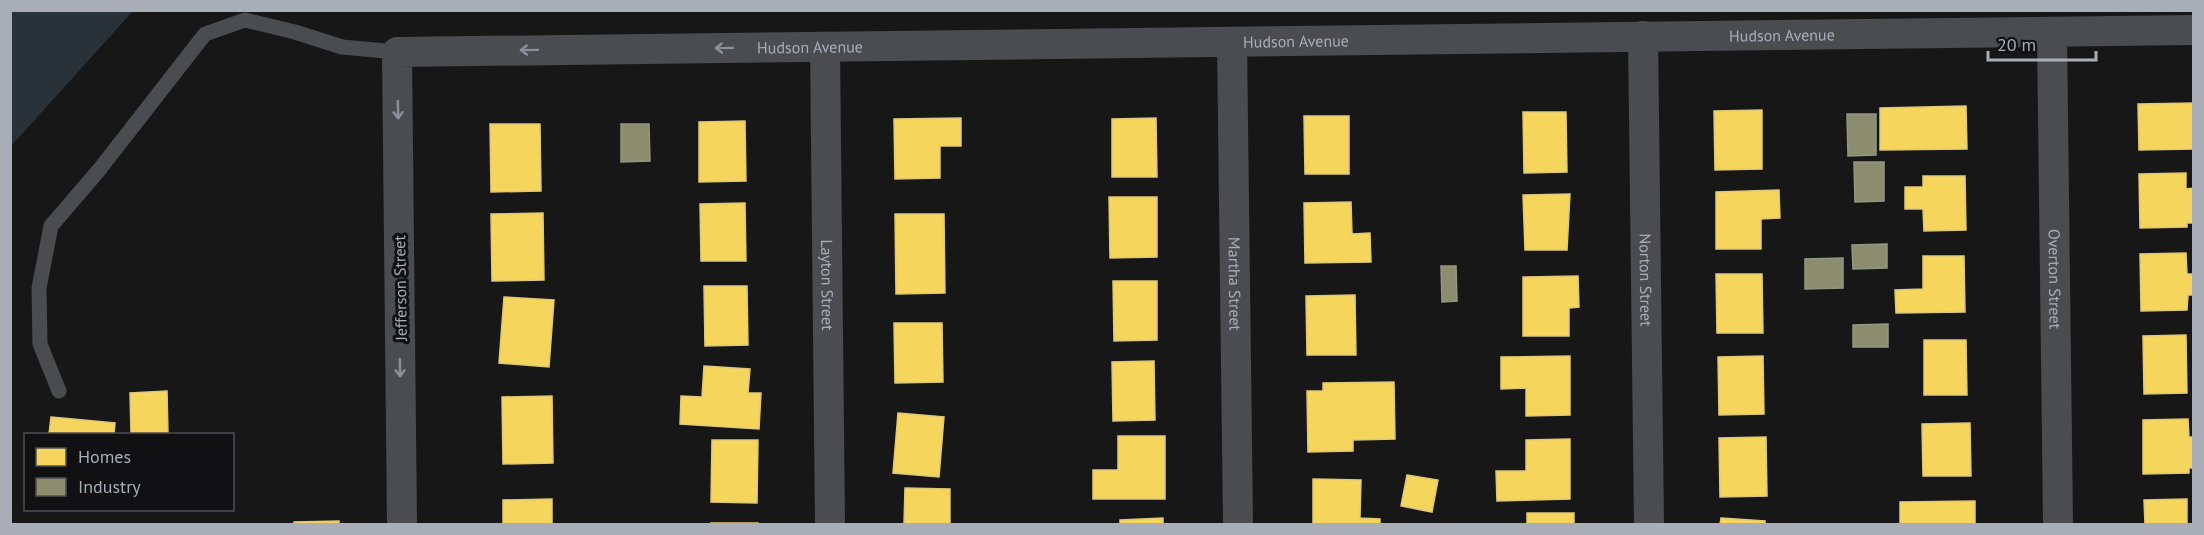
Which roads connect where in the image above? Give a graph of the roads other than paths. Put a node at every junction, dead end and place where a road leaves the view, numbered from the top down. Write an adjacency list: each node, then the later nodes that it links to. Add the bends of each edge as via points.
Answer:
1 (2193, 30): 2 (street, Hudson Avenue)
2 (2052, 33): 3 (street, Hudson Avenue); 12 (street, Overton Street)
3 (1643, 36): 4 (street, Hudson Avenue); 11 (street, Norton Street)
4 (1232, 42): 5 (street, Hudson Avenue); 10 (street, Martha Street)
5 (825, 47): 6 (street, Hudson Avenue, one-way to 6); 9 (street, Layton Street)
6 (397, 52): 7 (lane, via 342,47 244,20 205,34 51,226 39,288 40,344); 8 (street, Jefferson Street, one-way to 8)
7 (59, 391)
8 (402, 525)
9 (830, 525)
10 (1238, 525)
11 (1649, 525)
12 (2058, 525)

